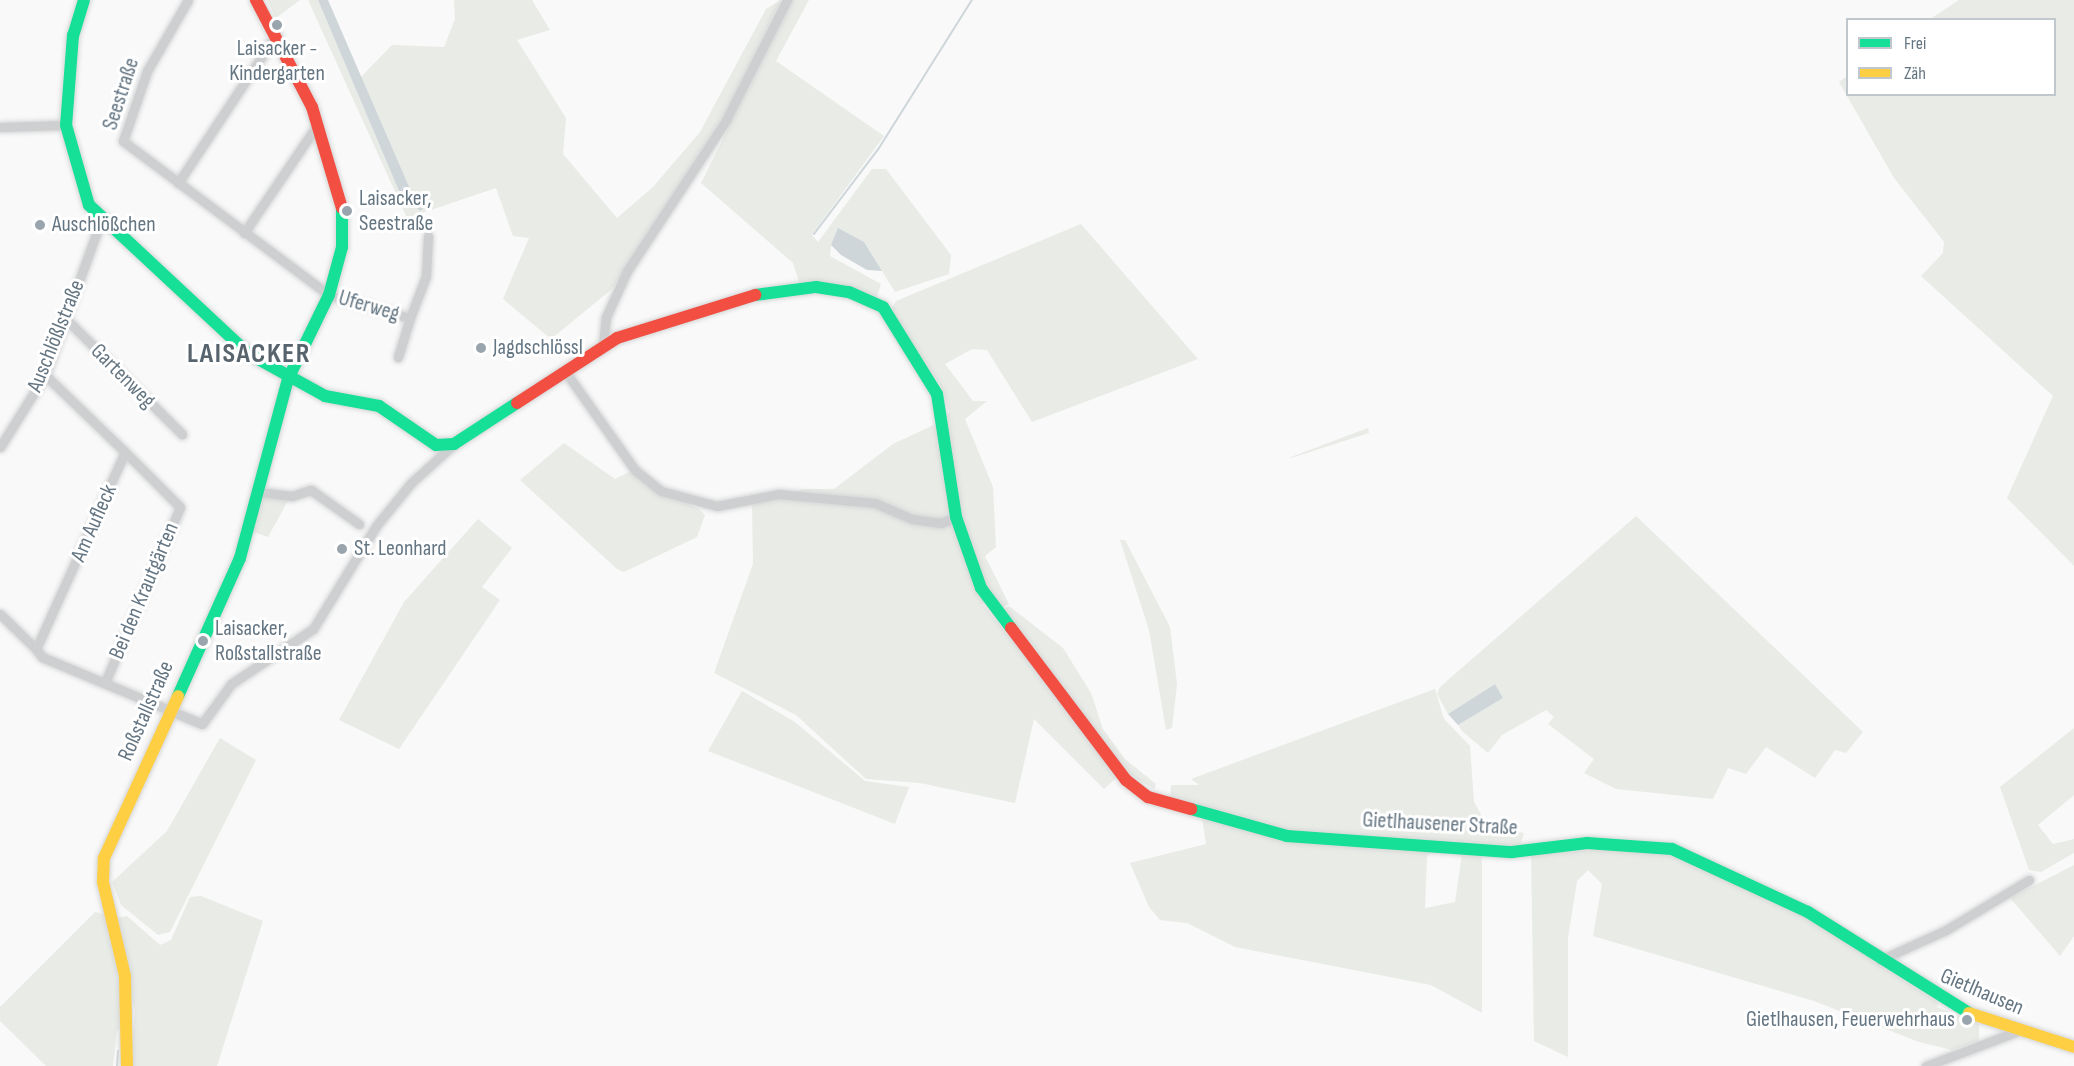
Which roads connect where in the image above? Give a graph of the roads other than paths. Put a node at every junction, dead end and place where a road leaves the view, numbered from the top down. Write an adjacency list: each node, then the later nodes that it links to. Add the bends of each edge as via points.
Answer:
1 (84, 0): 6 (street, via 73,35)
2 (188, 0): 9 (street, Seestraße, via 147,71 123,141)
3 (256, 0): 5 (street)
4 (787, 0): 16 (street, via 726,120 627,271 606,316)
5 (276, 35): 7 (street); 9 (street)
6 (66, 125): 8 (street); 10 (street, via 80,187)
7 (317, 125): 11 (street); 13 (street, via 342,201 342,247)
8 (0, 127)
9 (178, 183): 11 (street, Seestraße)
10 (101, 220): 14 (street, Auschlößlstraße); 20 (street, via 249,354)
11 (244, 233): 13 (street, Seestraße)
12 (428, 236): 15 (street, Uferweg, via 426,276)
13 (328, 295): 15 (street, Uferweg); 20 (street)
14 (65, 318): 19 (street, Auschlößlstraße); 21 (street, Gartenweg)
15 (410, 318): 17 (street, Uferweg)
16 (603, 345): 18 (street, Gietlhausener Straße); 26 (street, Gietlhausener Straße, via 750,296 816,287 849,292 883,307 908,340 937,394)
17 (398, 357)
18 (567, 374): 22 (street, Gietlhausener Straße); 26 (street, via 635,470 661,491 717,506 778,494 875,503 931,522)
19 (45, 375): 23 (street, Auschlößlstraße); 24 (street)
20 (288, 379): 22 (street, via 325,396 379,406 436,445); 25 (street, Roßstallstraße)
21 (182, 434)
22 (454, 444): 31 (street, via 382,518 313,629 231,684 202,724)
23 (0, 447)
24 (125, 452): 29 (street, Am Aufleck); 30 (street, Bei den Krautgärten, via 180,507)
25 (259, 492): 27 (street, via 292,496 311,490); 31 (street, Roßstallstraße, via 240,558)
26 (956, 517): 33 (street, Gietlhausener Straße, via 968,560 995,611 1126,780 1148,798 1287,836 1490,851 1631,842 1672,849 1808,912)
27 (359, 524)
28 (0, 614): 29 (street)
29 (36, 649): 30 (street, via 42,657)
30 (106, 680): 31 (street)
31 (168, 711): 36 (street, Roßstallstraße, via 104,858 103,882 125,976)
32 (2029, 880): 33 (street, via 1947,930)
33 (1881, 960): 34 (street, Gietlhausen, via 1937,997)
34 (2018, 1030): 35 (street, Gietlhausen); 37 (street)
35 (2074, 1047)
36 (127, 1066)
37 (1926, 1066)

